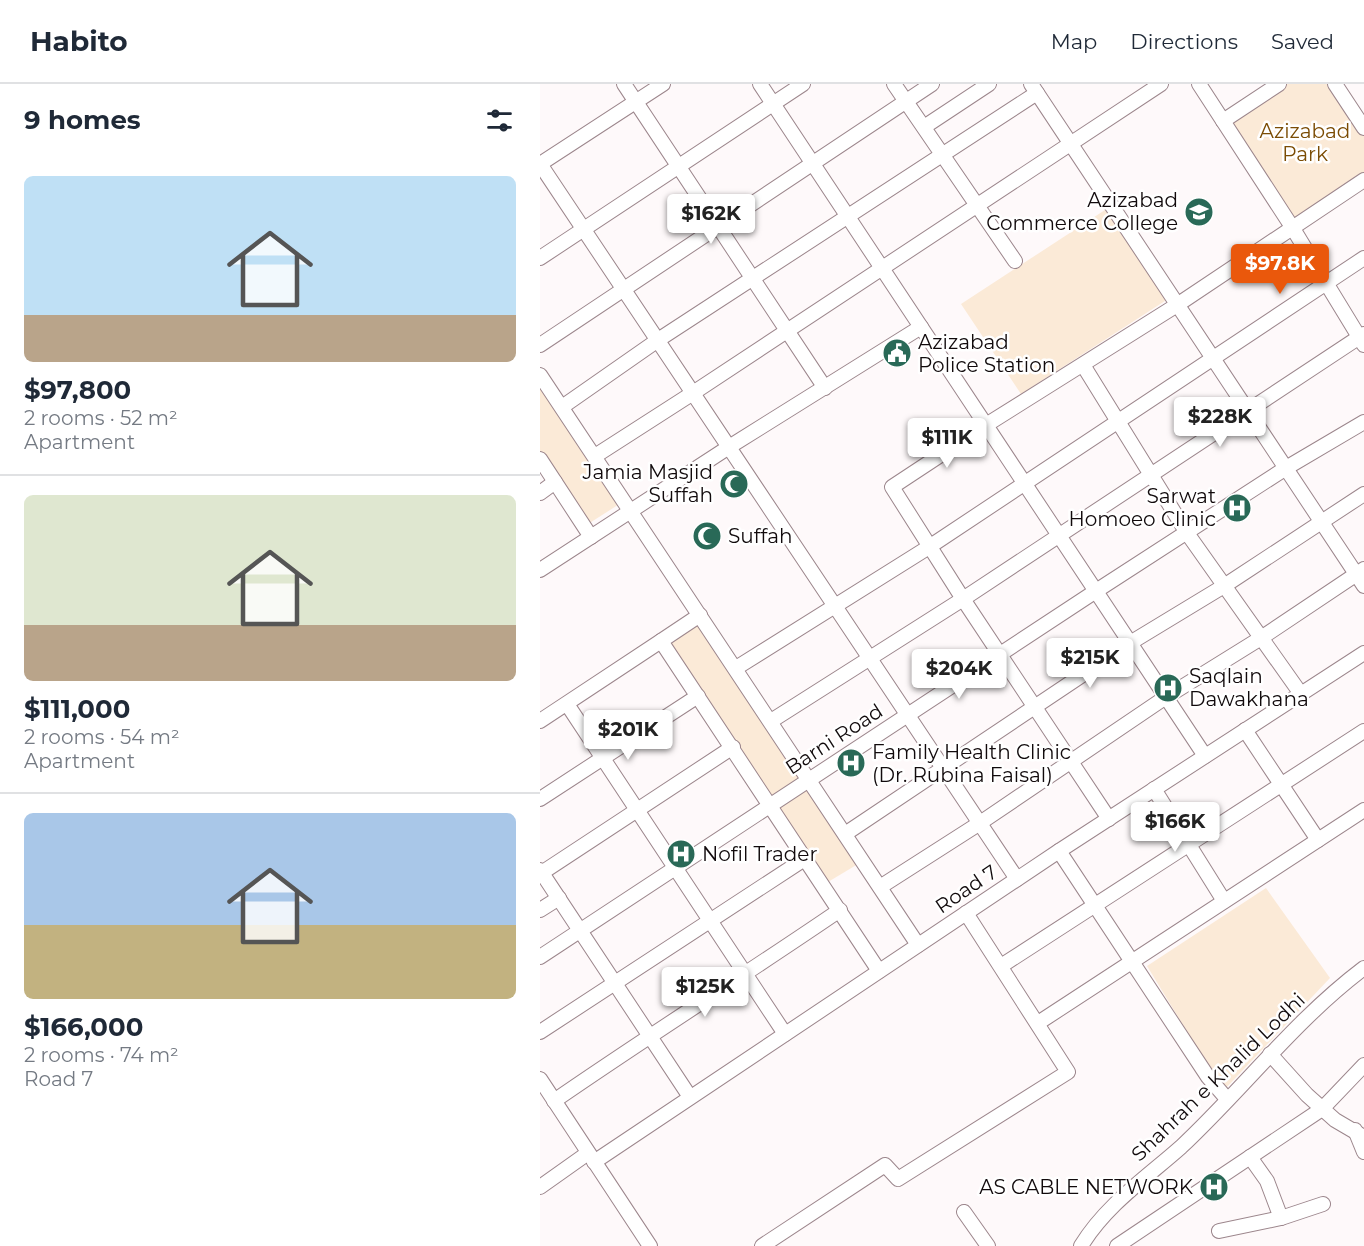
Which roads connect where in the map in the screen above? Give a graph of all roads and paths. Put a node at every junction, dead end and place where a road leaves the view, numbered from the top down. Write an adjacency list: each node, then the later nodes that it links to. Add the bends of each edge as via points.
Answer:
1 (624, 84): 14 (street)
2 (663, 84): 14 (street)
3 (760, 84): 15 (street)
4 (803, 84): 15 (street)
5 (894, 84): 13 (street)
6 (932, 84): 13 (street)
7 (989, 84): 17 (street)
8 (1161, 84): 19 (street)
9 (1199, 84): 16 (street)
10 (1279, 84): 16 (street)
11 (1335, 84): 18 (street)
12 (1036, 87): 19 (street); 20 (street)
13 (906, 101): 17 (street); 22 (street)
14 (636, 102): 21 (street); 23 (street)
15 (773, 104): 22 (street); 23 (street)
16 (1223, 121): 28 (street)
17 (924, 128): 20 (street)
18 (1364, 128)
19 (1070, 143): 25 (street); 37 (street)
20 (941, 154): 25 (street); 26 (street)
21 (540, 164): 29 (street)
22 (813, 164): 26 (street); 27 (street)
23 (679, 167): 27 (street); 29 (street)
24 (1364, 180): 28 (street)
25 (976, 204): 32 (street); 33 (street)
26 (847, 216): 33 (street); 34 (street)
27 (718, 226): 34 (street); 36 (street)
28 (1292, 227): 35 (street); 37 (street)
29 (584, 230): 30 (street); 36 (street)
30 (540, 258)
31 (1364, 258): 35 (street)
32 (1015, 261)
33 (882, 268): 38 (street); 39 (street)
34 (753, 279): 39 (street); 41 (street)
35 (1326, 283): 40 (street); 43 (street)
36 (624, 289): 41 (street); 42 (street)
37 (1177, 304): 43 (street); 44 (street)
38 (921, 327): 46 (street); 52 (street)
39 (787, 331): 46 (street); 47 (street)
40 (1362, 338): 49 (street)
41 (658, 340): 47 (street); 48 (street)
42 (540, 345)
43 (1213, 358): 49 (street); 50 (street)
44 (1083, 365): 50 (street); 52 (street)
45 (540, 375): 48 (street)
46 (825, 388): 53 (street)
47 (693, 393): 53 (street); 54 (street)
48 (562, 407): 54 (street)
49 (1248, 411): 56 (street); 57 (street)
50 (1117, 420): 57 (street); 59 (street)
51 (1364, 422): 56 (street, Barni Road)
52 (986, 425): 59 (street); 67 (street, via 892,487)
53 (729, 447): 62 (street); 73 (street)
54 (594, 456): 62 (street)
55 (540, 459): 58 (street)
56 (1286, 468): 63 (street); 64 (street, Barni Road)
57 (1151, 475): 64 (street); 65 (street)
58 (555, 482): 60 (street); 66 (street)
59 (1024, 483): 65 (street); 67 (street)
60 (540, 493)
61 (1364, 494): 63 (street)
62 (631, 511): 66 (street); 74 (street)
63 (1321, 521): 69 (street); 70 (street)
64 (1187, 533): 70 (street); 71 (street, Barni Road)
65 (1058, 534): 71 (street); 72 (street)
66 (591, 537): 68 (street)
67 (929, 547): 72 (street); 73 (street)
68 (540, 570)
69 (1361, 577): 75 (street)
70 (1224, 586): 75 (street); 77 (street)
71 (1096, 591): 77 (street); 79 (street, Barni Road)
72 (963, 599): 79 (street); 80 (street)
73 (835, 607): 80 (street); 81 (street)
74 (700, 615): 76 (street); 81 (street)
75 (1261, 638): 82 (street); 84 (street)
76 (661, 641): 83 (street); 85 (street)
77 (1130, 643): 84 (street); 86 (street)
78 (1364, 653): 82 (street, Road 7)
79 (1000, 655): 86 (street); 87 (street, Barni Road)
80 (870, 659): 87 (street); 89 (street)
81 (736, 668): 89 (street)
82 (1301, 694): 90 (street, Road 7)
83 (699, 696): 92 (street); 94 (street)
84 (1166, 697): 93 (street); 95 (street)
85 (567, 704): 88 (street); 94 (street)
86 (1034, 707): 95 (street); 96 (street)
87 (908, 715): 96 (street); 97 (street, Barni Road)
88 (540, 721)
89 (771, 721): 97 (street)
90 (1245, 730): 93 (street, Road 7); 98 (street)
91 (1364, 731): 98 (street)
92 (732, 747): 101 (street); 102 (street)
93 (1205, 756): 99 (street, Road 7)
94 (603, 758): 100 (street); 102 (street)
95 (1071, 762): 104 (street); 105 (street)
96 (943, 768): 105 (street); 106 (street)
97 (809, 779): 101 (street, Barni Road); 106 (street)
98 (1281, 784): 107 (street); 108 (street)
99 (1154, 789): 104 (street, Road 7); 108 (street)
100 (540, 799)
101 (770, 804): 110 (street); 111 (street, Barni Road)
102 (637, 810): 111 (street); 112 (street)
103 (1364, 810): 107 (street)
104 (1108, 819): 109 (street, Road 7)
105 (980, 823): 113 (street); 114 (street)
106 (845, 834): 114 (street)
107 (1318, 840): 116 (street)
108 (1188, 844): 116 (street); 117 (street)
109 (1059, 850): 113 (street, Road 7); 117 (street)
110 (806, 858): 119 (street); 121 (street)
111 (674, 867): 121 (street); 122 (street, Barni Road)
112 (541, 872): 115 (street)
113 (1017, 879): 120 (street, Road 7)
114 (880, 887): 123 (street)
115 (559, 898): 118 (street); 122 (street)
116 (1224, 901): 125 (street)
117 (1095, 905): 125 (street); 126 (street)
118 (540, 910)
119 (840, 910): 128 (street); 129 (street)
120 (966, 913): 123 (street, Road 7); 126 (street)
121 (710, 922): 129 (street); 130 (street)
122 (581, 930): 124 (street, Barni Road); 130 (street)
123 (918, 945): 128 (street, Road 7)
124 (540, 957)
125 (1132, 962): 131 (street); 139 (street, via 1208,1077)
126 (1001, 966): 131 (street)
127 (1364, 968): 135 (street, Shahrah e Khalid Lodhi)
128 (879, 971): 133 (street, Road 7)
129 (745, 974): 133 (street); 134 (street)
130 (616, 983): 132 (street); 134 (street)
131 (1038, 1023): 152 (street, via 1068,1072 898,1179 885,1165)
132 (540, 1032)
133 (785, 1034): 138 (street, Road 7)
134 (650, 1035): 138 (street); 140 (street)
135 (1270, 1054): 139 (street, Shahrah e Khalid Lodhi); 141 (street)
136 (1364, 1065): 141 (street)
137 (540, 1079): 140 (street)
138 (690, 1097): 145 (street, Road 7)
139 (1227, 1099): 154 (street, Shahrah e Khalid Lodhi, via 1181,1146 1128,1191)
140 (554, 1101): 145 (street)
141 (1322, 1109): 142 (street); 144 (street)
142 (1359, 1133): 143 (street)
143 (1364, 1152)
144 (1250, 1156): 149 (street, via 1267,1181); 155 (street)
145 (591, 1157): 146 (street, Road 7); 151 (street)
146 (540, 1187)
147 (1323, 1204): 149 (street)
148 (964, 1212): 153 (street)
149 (1281, 1218): 150 (street)
150 (1219, 1231)
151 (650, 1246)
152 (762, 1246)
153 (988, 1246)
154 (1081, 1246)
155 (1117, 1246)

